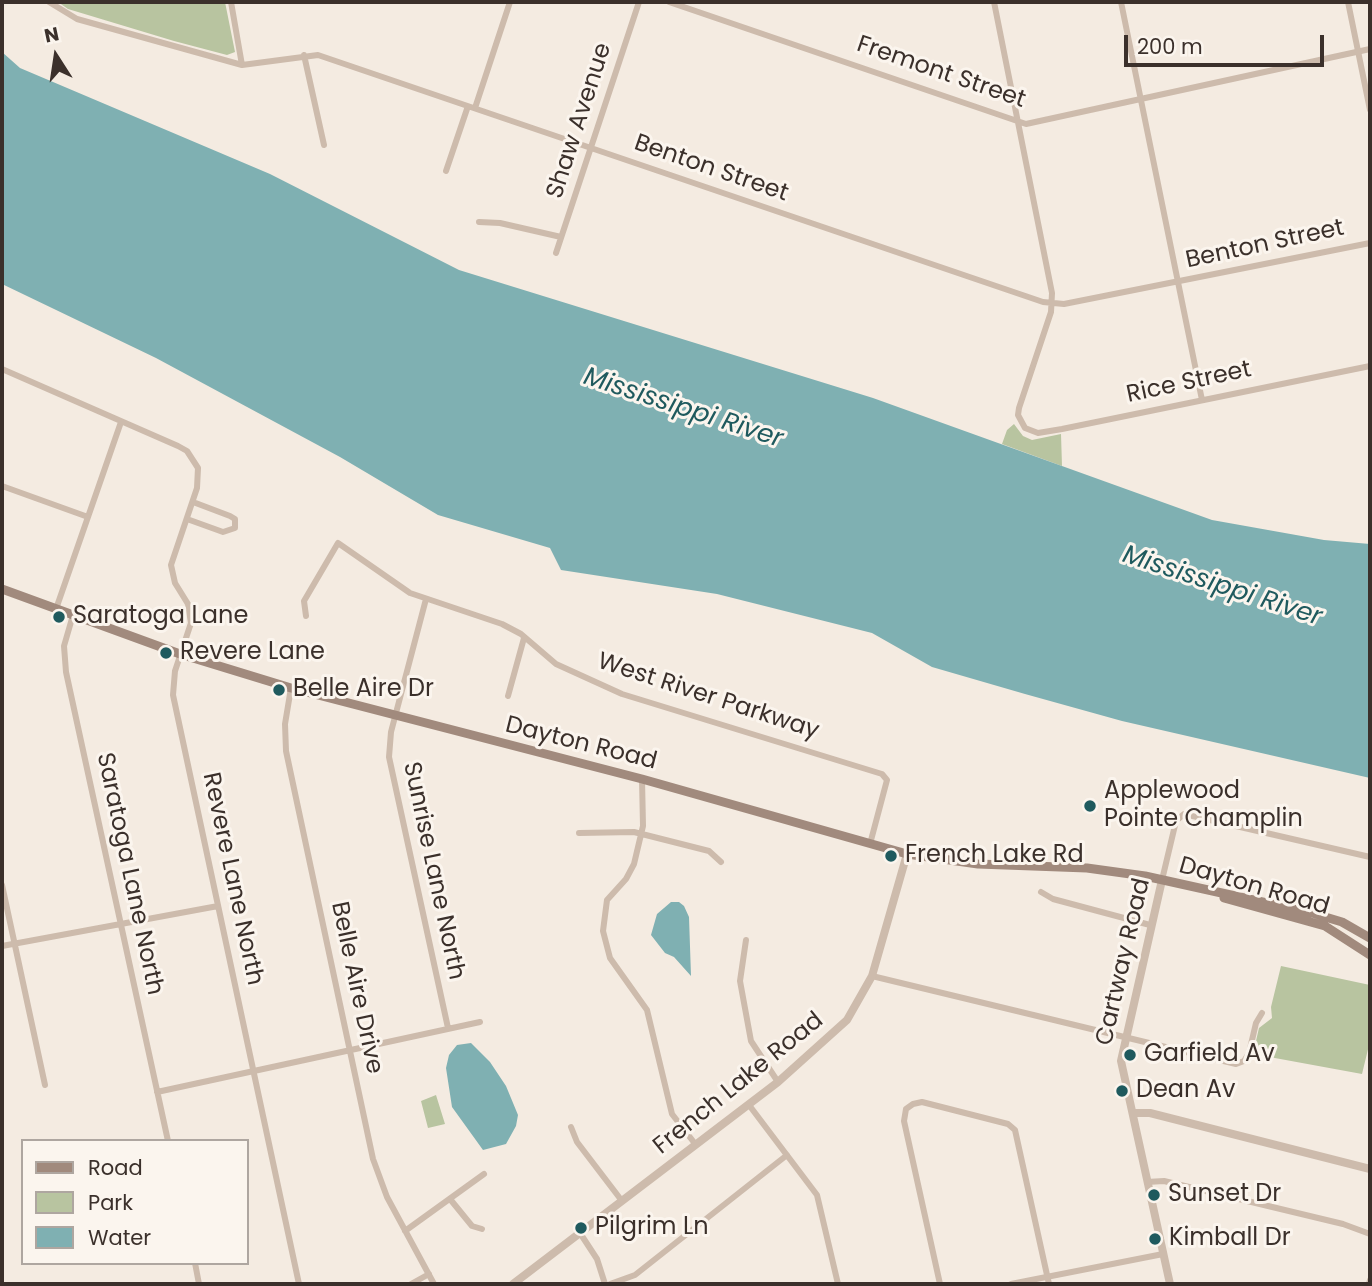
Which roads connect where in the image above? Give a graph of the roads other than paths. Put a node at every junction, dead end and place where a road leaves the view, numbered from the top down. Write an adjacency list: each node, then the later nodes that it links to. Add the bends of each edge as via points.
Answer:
1 (49, 2): 12 (street, Benton Street, via 76,19)
2 (230, 2): 12 (street)
3 (510, 2): 14 (street)
4 (639, 2): 18 (street, Shaw Avenue)
5 (669, 2): 16 (street, Fremont Street)
6 (994, 2): 16 (street)
7 (1121, 2): 13 (street)
8 (1348, 2): 10 (street)
9 (1370, 49): 10 (street, Fremont Street)
10 (1358, 52): 13 (street, Fremont Street); 15 (street)
11 (304, 55): 12 (street, Benton Street); 14 (street, Benton Street, via 329,58); 17 (street)
12 (242, 65)
13 (1140, 100): 16 (street, Fremont Street, via 1037,124); 24 (street)
14 (472, 107): 18 (street, Benton Street); 19 (street)
15 (1370, 110)
16 (1018, 121): 25 (street)
17 (324, 145)
18 (592, 148): 21 (street, Shaw Avenue); 25 (street, Benton Street)
19 (446, 170)
20 (479, 222): 21 (street)
21 (561, 237): 23 (street, Shaw Avenue)
22 (1370, 243): 24 (street, Benton Street)
23 (556, 253)
24 (1178, 282): 25 (street, Benton Street); 28 (street)
25 (1052, 304): 28 (street, Rice Street, via 1019,408 1020,421 1031,432)
26 (1370, 366): 28 (street, Rice Street)
27 (2, 369): 29 (street)
28 (1202, 400)
29 (121, 422): 31 (street, Revere Lane North, via 187,451 198,468); 32 (street)
30 (2, 486): 32 (street)
31 (193, 502): 33 (street, Revere Lane North); 33 (street, via 235,519 236,528 223,532)
32 (88, 517): 36 (street)
33 (187, 519): 40 (street, Revere Lane North, via 172,565 191,623)
34 (2, 589): 36 (main road, Dayton Road)
35 (426, 599): 38 (street, West River Parkway, via 399,586 338,543 304,601); 39 (street, West River Parkway, via 502,624); 43 (street, Sunrise Lane North)
36 (56, 609): 37 (main road, Dayton Road)
37 (73, 615): 40 (main road, Dayton Road); 55 (street, Saratoga Lane North, via 64,658)
38 (306, 617)
39 (524, 638): 42 (street); 47 (street, West River Parkway, via 556,664 622,694 882,774 887,780)
40 (180, 654): 41 (main road, Dayton Road); 54 (street, Revere Lane North, via 173,695)
41 (291, 688): 43 (main road, Dayton Road); 67 (street, Belle Aire Drive, via 286,751)
42 (508, 696)
43 (396, 716): 44 (main road, Dayton Road); 65 (street, Sunrise Lane North, via 389,746 391,770)
44 (642, 779): 46 (street); 47 (main road, Dayton Road)
45 (579, 833): 46 (street)
46 (641, 834): 50 (street, via 709,851); 76 (street, via 631,872 607,900 603,930 610,958 647,1010 672,1114)
47 (870, 844): 48 (main road, Dayton Road)
48 (907, 854): 51 (main road, Dayton Road, via 978,864 1104,869); 62 (street, French Lake Road)
49 (1370, 857): 51 (street, Cartway Road, via 1182,815 1176,821)
50 (721, 862)
51 (1161, 880): 56 (street, Cartway Road); 57 (main road, Dayton Road, via 1321,915); 61 (main road, Dayton Road, via 1314,922)
52 (2, 885): 59 (street)
53 (1041, 892): 56 (street)
54 (218, 906): 55 (street); 68 (street, Revere Lane North)
55 (120, 925): 59 (street); 71 (street, Saratoga Lane North)
56 (1150, 925): 66 (street, Cartway Road)
57 (1370, 938)
58 (746, 940): 69 (street, via 740,981 751,1041)
59 (14, 943): 60 (street); 70 (street)
60 (2, 946)
61 (1370, 955)
62 (872, 976): 66 (street); 69 (street, French Lake Road, via 847,1020)
63 (1262, 1013): 66 (street, via 1249,1053 1236,1064)
64 (480, 1022): 65 (street)
65 (448, 1028): 67 (street)
66 (1124, 1038): 73 (street, Cartway Road, via 1121,1061)
67 (350, 1050): 68 (street); 84 (street, Belle Aire Drive, via 376,1168)
68 (253, 1071): 71 (street); 92 (street, Revere Lane North)
69 (778, 1082): 72 (street, French Lake Road)
70 (45, 1085)
71 (158, 1092): 75 (street, Saratoga Lane North)
72 (748, 1105): 76 (street, French Lake Road); 77 (street)
73 (1133, 1114): 78 (street, via 1150,1113); 80 (street, Cartway Road)
74 (571, 1127): 82 (street, via 577,1142)
75 (168, 1139)
76 (696, 1145): 82 (street, French Lake Road)
77 (788, 1155): 96 (street, via 635,1275); 97 (street, via 817,1195)
78 (1370, 1169)
79 (484, 1174): 81 (street)
80 (1147, 1182): 86 (street, via 1164,1181); 87 (street, Cartway Road)
81 (450, 1199): 83 (street, via 471,1226); 84 (street)
82 (622, 1201): 85 (street, French Lake Road)
83 (482, 1229)
84 (405, 1231): 89 (street, Belle Aire Drive)
85 (580, 1233): 95 (street, French Lake Road); 96 (street)
86 (1370, 1234)
87 (1163, 1254): 90 (street); 100 (street, Cartway Road)
88 (195, 1265): 91 (street)
89 (429, 1274): 93 (street); 94 (street, Belle Aire Drive)
90 (1048, 1281): 98 (street, via 1015,1130 1008,1124 922,1102 906,1110 904,1121); 99 (street)
91 (199, 1284)
92 (299, 1284)
93 (411, 1284)
94 (435, 1284)
95 (513, 1284)
96 (607, 1284)
97 (838, 1284)
98 (940, 1284)
99 (1011, 1284)
100 (1170, 1284)

